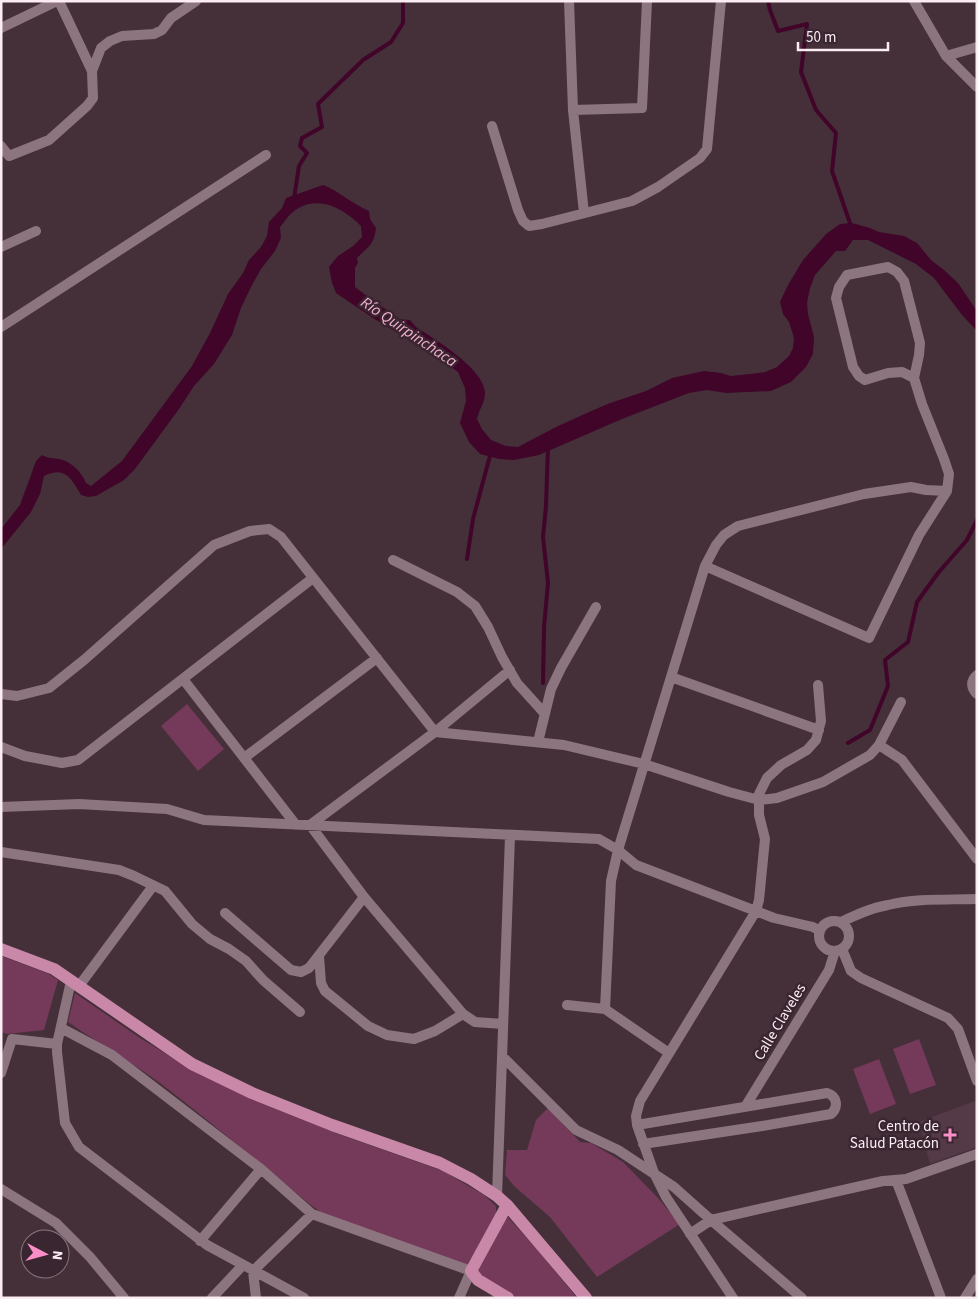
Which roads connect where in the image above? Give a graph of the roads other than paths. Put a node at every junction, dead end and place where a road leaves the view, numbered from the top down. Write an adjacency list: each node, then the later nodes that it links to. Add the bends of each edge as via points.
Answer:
1 (58, 1): 7 (street); 10 (street)
2 (196, 1): 10 (street, via 154,34 122,36 110,41 101,48)
3 (569, 1): 12 (street)
4 (647, 1): 12 (street, via 642,108)
5 (721, 1): 16 (street, via 707,150 658,187 632,201)
6 (914, 1): 9 (street)
7 (1, 28)
8 (977, 47): 9 (street)
9 (946, 56): 11 (street)
10 (92, 71): 14 (street, via 93,98 49,140 9,156)
11 (977, 87)
12 (573, 110): 16 (street)
13 (492, 126): 16 (street, via 523,221 529,226)
14 (1, 146)
15 (266, 155): 19 (street)
16 (584, 213)
17 (36, 231): 18 (street)
18 (1, 247)
19 (1, 327)
20 (914, 378): 20 (street, via 920,343 904,281 888,267 847,275 836,298 853,368 865,380 902,372); 21 (street, via 949,474)
21 (947, 491): 23 (street, via 911,488 864,494 738,526 724,535); 23 (street, via 919,535 870,638)
22 (393, 560): 27 (street, via 457,592 474,606)
23 (705, 566): 29 (street)
24 (313, 578): 26 (street); 30 (street); 32 (street, via 270,528 250,531 214,545 49,688 17,696)
25 (596, 607): 35 (street, via 560,668)
26 (376, 658): 37 (street); 41 (street)
27 (510, 670): 35 (street, via 517,683); 37 (street)
28 (977, 674): 33 (street, via 972,681)
29 (671, 677): 36 (street); 42 (street)
30 (183, 679): 39 (street, via 78,760 62,764 25,756); 41 (street)
31 (818, 685): 36 (street, via 821,721)
32 (1, 694)
33 (977, 694)
34 (901, 702): 40 (street)
35 (546, 714): 38 (street)
36 (818, 730): 43 (street, via 816,740 807,750 780,765 767,778)
37 (434, 732): 38 (street); 46 (street)
38 (538, 742): 42 (street)
39 (1, 746)
40 (879, 746): 43 (street, via 870,755 824,782 778,798); 50 (street, via 902,760)
41 (244, 758): 45 (street)
42 (644, 764): 43 (street); 48 (street)
43 (759, 800): 54 (street, via 765,838)
44 (1, 807): 45 (street, via 78,804 167,809 204,820)
45 (296, 825): 46 (street)
46 (310, 825): 47 (street); 52 (street)
47 (510, 836): 48 (street, via 599,839); 66 (street)
48 (618, 850): 54 (street, via 636,865); 63 (street, via 611,881)
49 (1, 852): 51 (street, via 119,870)
50 (977, 859)
51 (153, 886): 61 (street); 64 (street, via 165,891 192,924 246,961 262,980)
52 (364, 897): 60 (street); 65 (street)
53 (977, 899): 56 (street, via 911,901 860,913)
54 (756, 911): 57 (street); 69 (street)
55 (226, 913): 60 (street, via 292,970 301,972 310,968)
56 (841, 922): 57 (street, via 826,923); 59 (street, via 849,933 848,942)
57 (820, 931): 59 (street, via 822,945)
58 (1, 949): 61 (main road, via 54,970)
59 (838, 950): 72 (street, via 851,971 861,978 948,1018 958,1029); 73 (street, Calle Claveles)
60 (319, 956): 65 (street, via 321,983 325,991 368,1026 387,1035 414,1039)
61 (75, 983): 67 (street); 81 (main road, via 192,1064 332,1126 440,1163 471,1178)
62 (567, 1005): 63 (street)
63 (605, 1009): 69 (street)
64 (300, 1012)
65 (463, 1014): 66 (street, via 475,1022)
66 (503, 1024): 70 (street)
67 (61, 1028): 68 (street); 77 (street, via 112,1055)
68 (57, 1044): 71 (street, via 12,1039); 86 (street, via 66,1124 79,1147)
69 (669, 1053): 74 (street, via 640,1101)
70 (502, 1056): 78 (street, via 576,1130); 81 (street)
71 (1, 1073)
72 (977, 1081)
73 (745, 1107): 74 (street); 75 (street, via 827,1093 832,1095 836,1104 831,1114)
74 (637, 1125): 75 (street)
75 (643, 1144): 78 (street)
76 (977, 1154): 79 (street)
77 (262, 1170): 83 (street); 86 (street)
78 (654, 1172): 84 (street); 85 (street)
79 (896, 1180): 84 (street); 100 (street)
80 (1, 1190): 91 (street, via 56,1223)
81 (497, 1196): 82 (main road)
82 (507, 1205): 89 (main road); 97 (main road)
83 (312, 1214): 88 (street); 89 (street)
84 (710, 1220): 85 (street); 99 (street)
85 (690, 1234): 98 (street)
86 (200, 1241): 87 (street)
87 (243, 1265): 88 (street); 92 (street)
88 (253, 1271): 93 (street); 94 (street)
89 (471, 1272): 95 (street); 96 (main road, via 478,1280)
90 (977, 1279): 101 (street)
91 (124, 1298)
92 (212, 1298)
93 (256, 1298)
94 (304, 1298)
95 (459, 1298)
96 (508, 1298)
97 (586, 1298)
98 (733, 1298)
99 (802, 1298)
100 (941, 1298)
101 (965, 1298)

